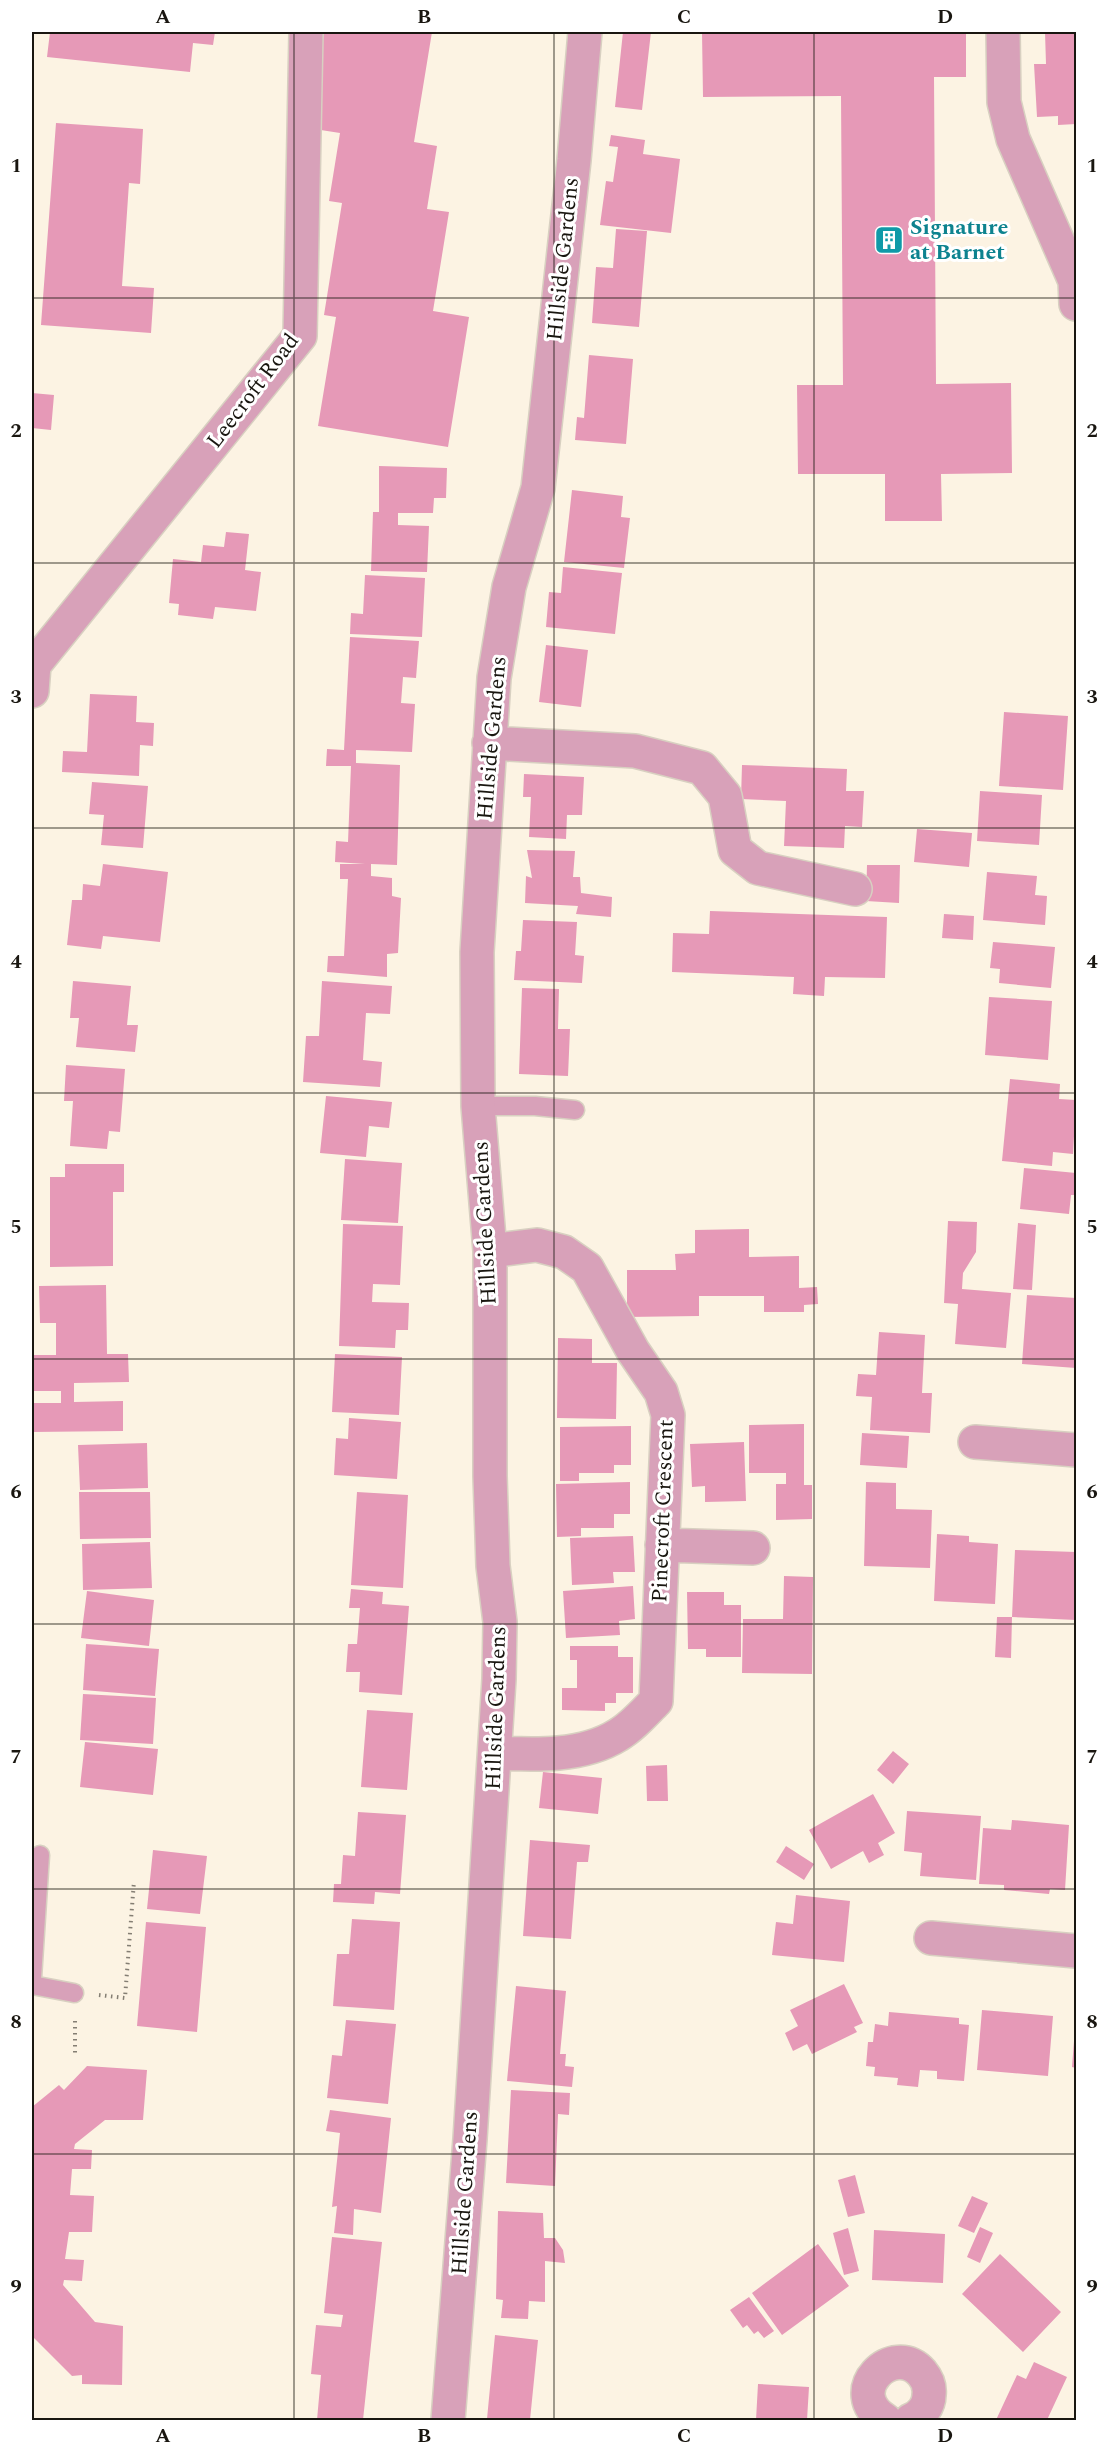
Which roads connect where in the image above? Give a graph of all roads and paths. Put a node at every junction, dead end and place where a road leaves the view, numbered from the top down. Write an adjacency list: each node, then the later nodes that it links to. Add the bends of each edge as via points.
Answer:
1 (306, 32): 6 (street, Leecroft Road, via 300,336 34,665)
2 (585, 32): 7 (street, Hillside Gardens, via 540,476 509,587 494,678)
3 (1004, 32): 4 (street, via 1004,102 1013,139)
4 (1067, 235): 5 (street)
5 (1077, 304)
6 (32, 691)
7 (489, 743): 8 (street, via 635,751 702,768 725,796 735,849 758,868); 9 (street, Hillside Gardens, via 477,952)
8 (855, 889)
9 (478, 1106): 10 (lane); 11 (street, Hillside Gardens)
10 (575, 1110)
11 (490, 1251): 14 (street, Pinecroft Crescent, via 537,1245 564,1252 587,1268 633,1351 662,1392 668,1415); 16 (street, Hillside Gardens, via 491,1510 500,1622)
12 (975, 1442): 13 (street)
13 (1077, 1450)
14 (662, 1545): 15 (street); 16 (street, Pinecroft Crescent, via 656,1701 617,1736 584,1748 536,1755)
15 (753, 1548)
16 (495, 1752): 25 (street, Hillside Gardens)
17 (40, 1855): 21 (lane)
18 (134, 1881): 23 (path, via 125,1998)
19 (931, 1938): 20 (street)
20 (1077, 1951)
21 (32, 1978)
22 (32, 1985): 23 (lane)
23 (74, 1993): 24 (path)
24 (75, 2056)
25 (448, 2421)
26 (885, 2421): 27 (street, via 870,2405 869,2386 880,2368 901,2363 916,2368 928,2385 927,2406)
27 (911, 2421)

